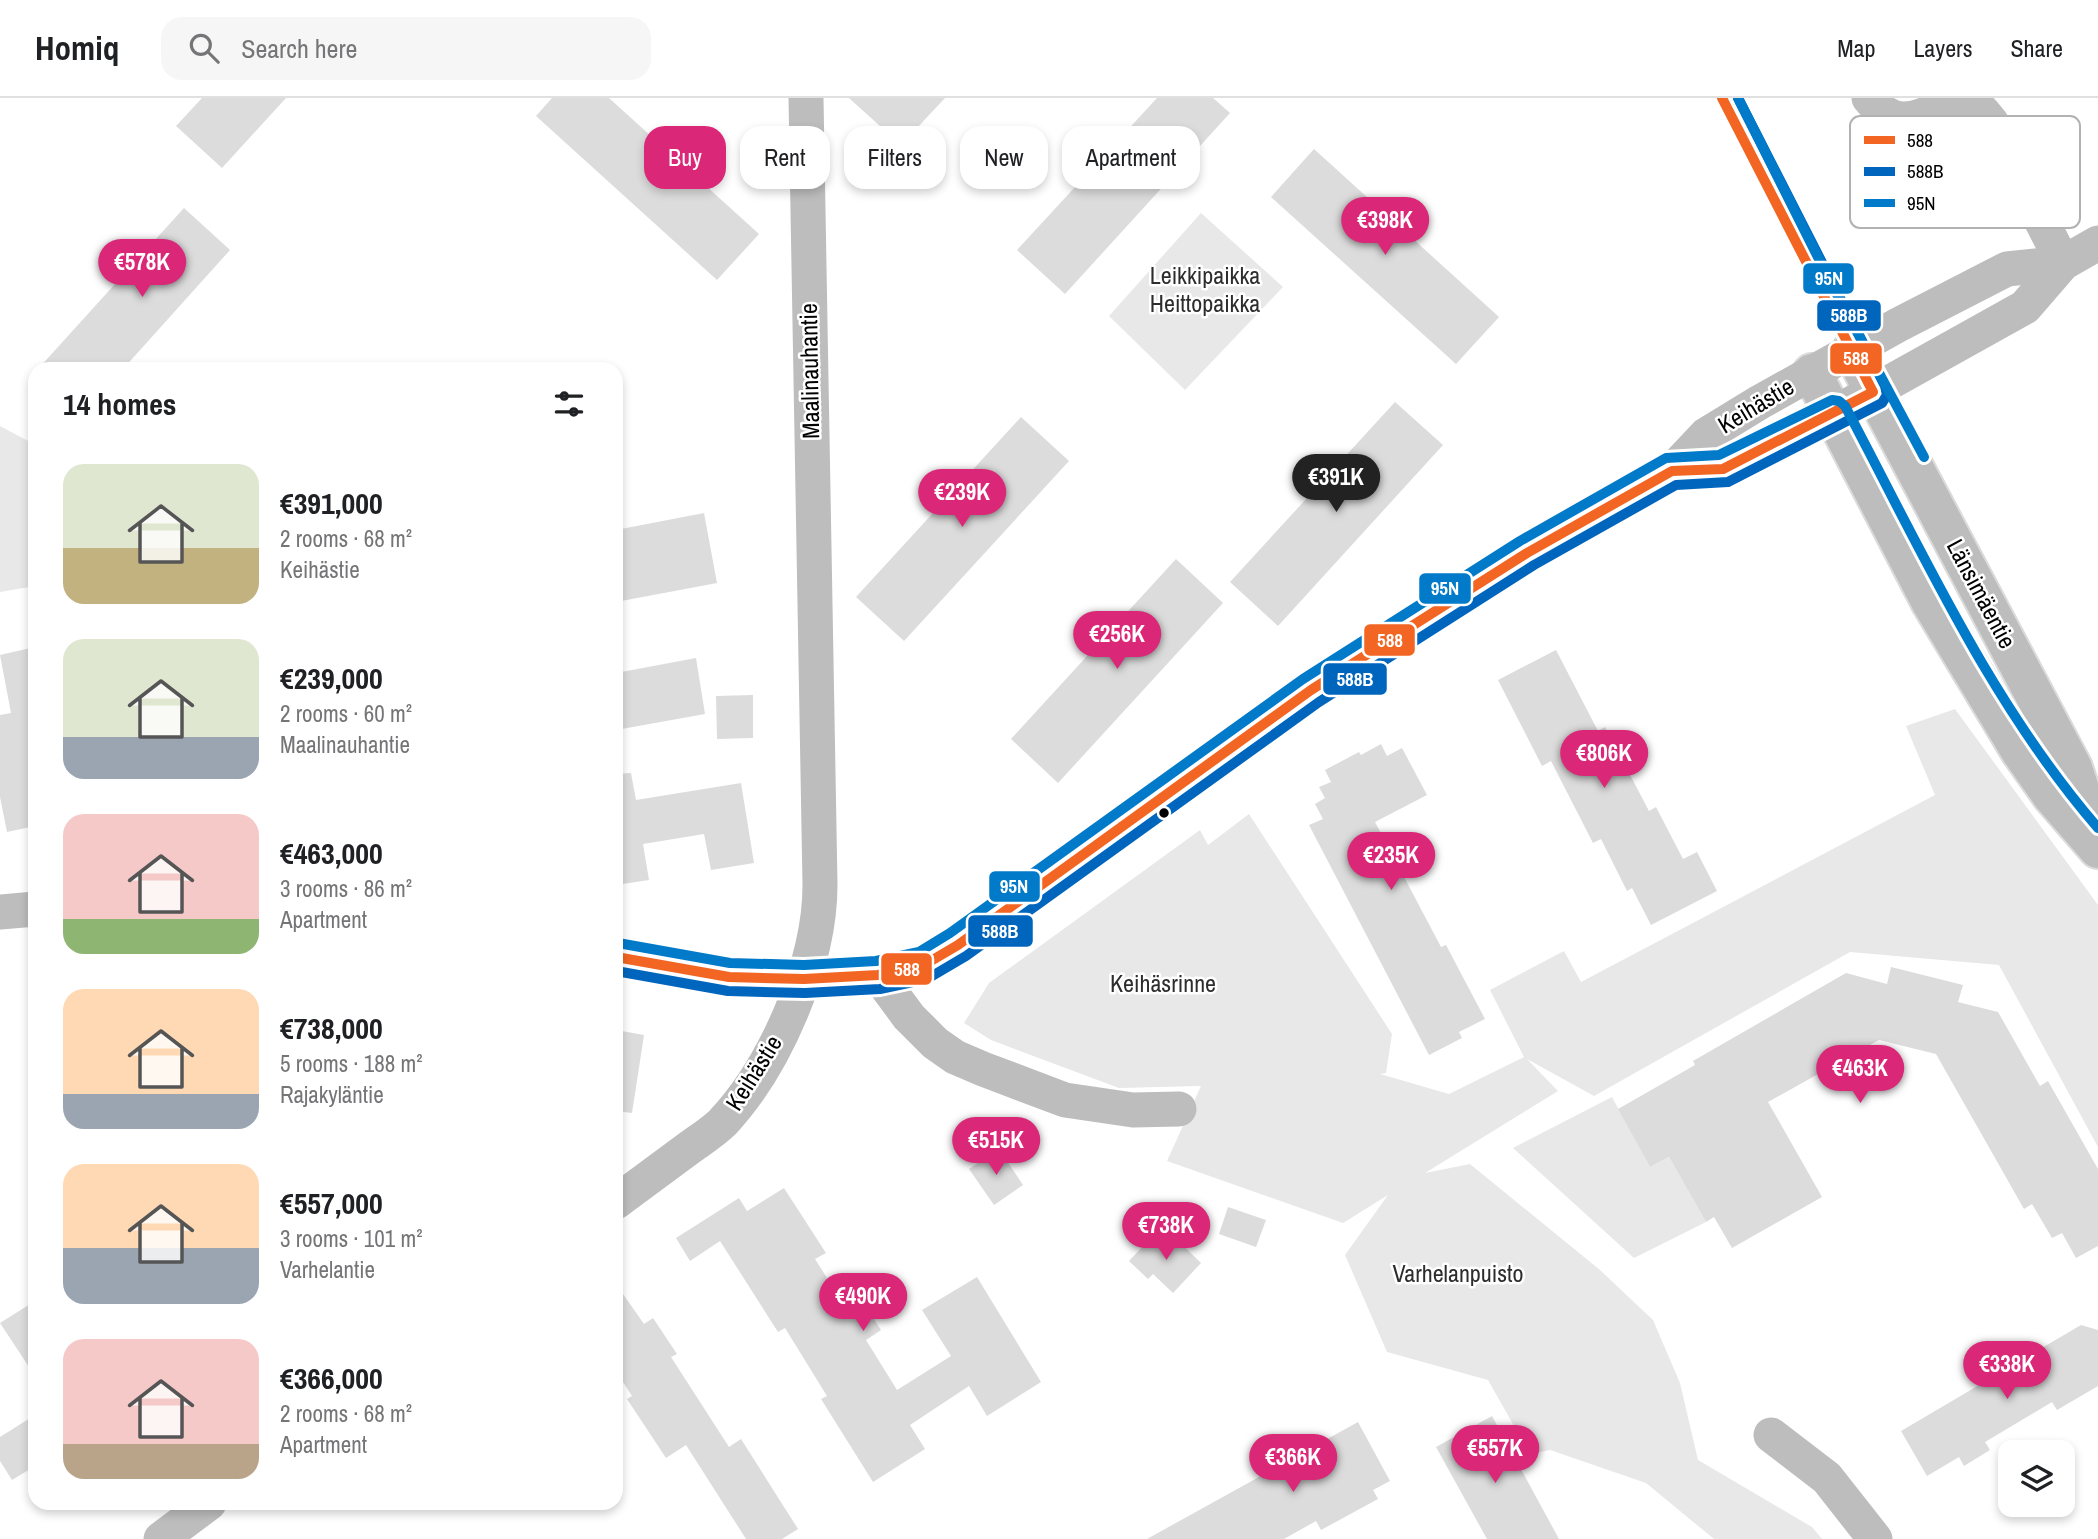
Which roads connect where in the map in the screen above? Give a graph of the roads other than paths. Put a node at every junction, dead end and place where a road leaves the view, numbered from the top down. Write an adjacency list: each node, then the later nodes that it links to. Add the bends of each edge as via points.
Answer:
1 (806, 98): 19 (street, Maalinauhantie, via 820,902)
2 (1869, 98): 3 (street)
3 (1891, 116)
4 (1914, 116): 5 (street, via 1961,102 1972,103)
5 (1986, 116)
6 (2045, 228): 8 (street)
7 (2098, 243): 8 (street)
8 (2063, 263): 9 (street, Keihästie, via 2007,269); 11 (street, Keihästie, via 2025,307)
9 (1852, 350): 10 (street, Keihästie); 11 (main road, Länsimäentie)
10 (1812, 373): 12 (main road, Länsimäentie); 13 (street, Keihästie, via 1706,435)
11 (1873, 392): 12 (street, Keihästie); 14 (main road, Länsimäentie, via 2073,768)
12 (1833, 414): 13 (street, Keihästie, via 1723,469); 14 (main road, Länsimäentie, via 1931,603 2020,751 2051,795)
13 (1672, 471): 18 (street, Keihästie, via 1527,553 1311,690 958,945 923,965)
14 (2098, 846)
15 (28, 910): 16 (street)
16 (0, 912)
17 (623, 958): 19 (street, Keihästie, via 729,977)
18 (878, 975): 19 (street, Keihästie); 20 (street, via 909,1017 955,1057 1065,1100 1133,1110)
19 (804, 979): 21 (street, Keihästie, via 763,1067 721,1124)
20 (1179, 1109)
21 (623, 1197)
22 (1771, 1435): 25 (street, via 1827,1478)
23 (200, 1510): 24 (street)
24 (161, 1539)
25 (1875, 1539)

